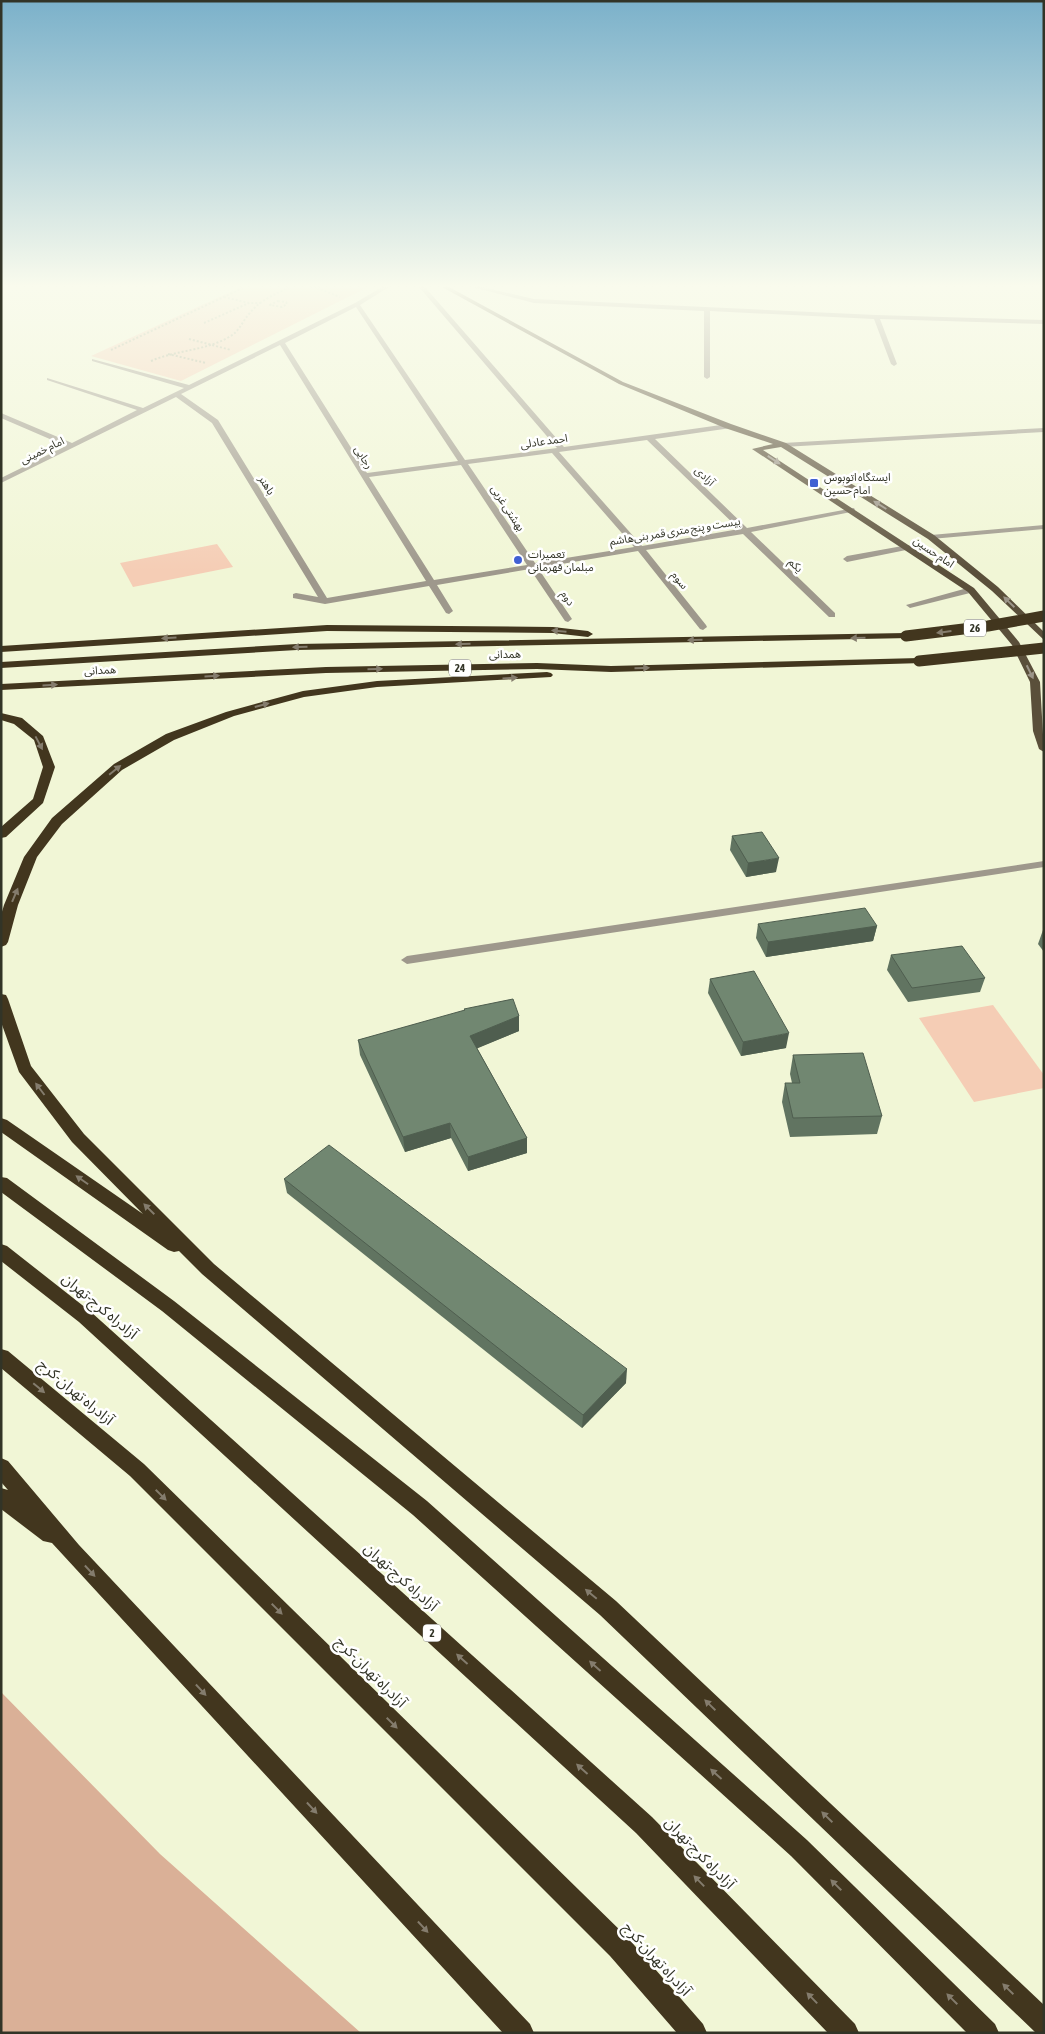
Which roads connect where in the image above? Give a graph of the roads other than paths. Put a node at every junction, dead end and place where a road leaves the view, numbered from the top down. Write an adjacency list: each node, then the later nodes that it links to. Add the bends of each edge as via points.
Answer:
1 (58, 382): 10 (street)
2 (168, 382): 8 (street)
3 (201, 382): 8 (street, امام خمینی)
4 (305, 382): 20 (street, رجایی)
5 (410, 382): 18 (street, بهشتی غربی)
6 (502, 382): 17 (street, سوم)
7 (619, 382): 12 (main road, امام حسین)
8 (189, 388): 9 (street, امام خمینی)
9 (176, 394): 10 (street, امام خمینی); 33 (street, باهنر, via 215,422)
10 (143, 410): 16 (street, امام خمینی)
11 (1, 414): 16 (street)
12 (728, 426): 14 (street, احمد عادلی); 15 (main road, امام حسین)
13 (1044, 430): 15 (street)
14 (649, 438): 17 (street, احمد عادلی); 24 (street, آزادی)
15 (783, 445): 22 (main road, امام حسین, one-way to 22, via 756,449); 25 (main road, امام حسین, one-way to 15)
16 (72, 446): 19 (street, امام خمینی)
17 (559, 450): 18 (street, احمد عادلی); 27 (street, سوم)
18 (465, 462): 20 (street, احمد عادلی); 29 (street, بهشتی غربی)
19 (5, 475): 21 (street, امام خمینی)
20 (363, 476): 30 (street, رجایی)
21 (1, 481)
22 (851, 510): 24 (street, بیست و پنج متری قمر بنی‌هاشم); 26 (main road, امام حسین)
23 (1044, 527): 25 (street)
24 (744, 531): 27 (street, بیست و پنج متری قمر بنی‌هاشم); 36 (street, یکم)
25 (931, 537): 41 (main road, امام حسین, one-way to 25, via 995,589)
26 (908, 547): 28 (street); 31 (main road, امام حسین)
27 (640, 548): 29 (street, بیست و پنج متری قمر بنی‌هاشم); 39 (street, سوم)
28 (847, 559)
29 (532, 566): 30 (street, بیست و پنج متری قمر بنی‌هاشم); 38 (street, دوم)
30 (431, 582): 33 (street, بیست و پنج متری قمر بنی‌هاشم); 35 (street)
31 (971, 590): 34 (street); 49 (main road, امام حسین, one-way to 49, via 1016,644 1035,682 1038,731)
32 (296, 596): 33 (street, بیست و پنج متری قمر بنی‌هاشم)
33 (325, 601)
34 (910, 605)
35 (448, 611)
36 (832, 615)
37 (1044, 616): 40 (highway, 26, one-way to 40, bridge)
38 (568, 619)
39 (703, 627)
40 (906, 636): 42 (highway, همدانی / 24, one-way to 42)
41 (1044, 636)
42 (660, 641): 44 (highway, one-way to 44, via 553,630 328,628); 45 (highway, همدانی / 24, one-way to 45, via 297,647)
43 (1044, 648): 46 (highway, همدانی / 24, one-way to 43, bridge, via 919,661)
44 (1, 649)
45 (1, 665)
46 (611, 669): 47 (highway, همدانی / 24, one-way to 46, via 326,670 537,666); 52 (highway, one-way to 46, via 11,905 31,857 58,821 118,767 170,737 230,714 303,694 377,684 535,677)
47 (1, 687)
48 (1, 716): 50 (highway, one-way to 50, via 18,721 39,739 49,767 39,800)
49 (1044, 749)
50 (1, 834)
51 (1044, 864): 53 (street)
52 (1, 942)
53 (408, 960)
54 (1, 999): 58 (highway, one-way to 54, via 72,1130 24,1068)
55 (1, 1124): 58 (highway, one-way to 55)
56 (1, 1183): 67 (highway, one-way to 56, via 799,1848 420,1508 168,1306)
57 (1, 1251): 66 (highway, آزادراه کرج-تهران / 2, one-way to 57, via 644,1825 85,1317)
58 (208, 1268): 63 (highway, one-way to 58, via 608,1608)
59 (1, 1357): 65 (highway, آزادراه تهران-کرج, one-way to 65, via 137,1470 619,1947)
60 (1, 1468): 62 (highway)
61 (1, 1497): 62 (highway)
62 (72, 1552): 64 (highway, one-way to 64)
63 (1044, 2023)
64 (521, 2033)
65 (694, 2033)
66 (846, 2033)
67 (986, 2033)

